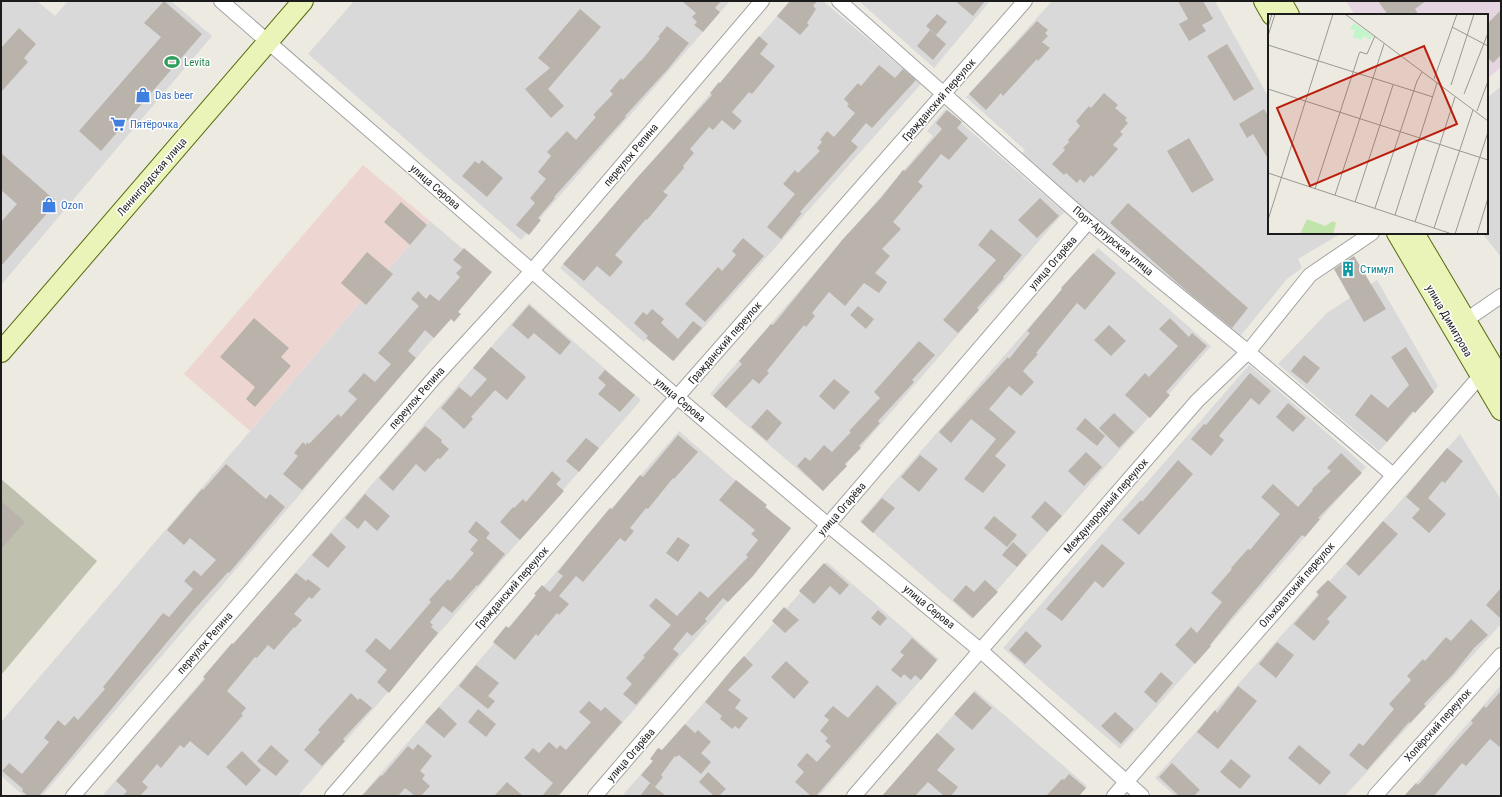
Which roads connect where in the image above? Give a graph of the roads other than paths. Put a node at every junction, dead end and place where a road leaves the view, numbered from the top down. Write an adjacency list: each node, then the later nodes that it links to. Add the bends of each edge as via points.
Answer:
1 (220, 1): 10 (street, улица Серова)
2 (303, 1): 10 (main road, Ленинградская улица)
3 (762, 1): 16 (street, переулок Репина)
4 (839, 1): 11 (street, Порт-Артурская улица)
5 (1025, 1): 11 (street, Гражданский переулок)
6 (1264, 1): 8 (main road)
7 (1281, 1): 9 (main road)
8 (1271, 14)
9 (1288, 14)
10 (268, 42): 16 (street, улица Серова); 19 (main road, Ленинградская улица)
11 (945, 93): 12 (street, Порт-Артурская улица); 23 (street, Гражданский переулок)
12 (1088, 222): 20 (street, Порт-Артурская улица); 26 (street, улица Огарёва)
13 (1371, 234): 20 (street, Международный переулок, via 1310,275)
14 (1398, 234): 21 (main road, улица Димитрова)
15 (1415, 234): 18 (main road, улица Димитрова)
16 (532, 271): 23 (street, улица Серова); 30 (street, переулок Репина, via 435,377)
17 (1501, 296): 18 (street)
18 (1466, 320): 22 (main road, улица Димитрова)
19 (1, 352)
20 (1248, 352): 25 (street, Порт-Артурская улица); 27 (street, Международный переулок, via 1197,401)
21 (1481, 375): 24 (main road, улица Димитрова); 25 (street, Ольховатский переулок)
22 (1501, 380)
23 (677, 397): 26 (street, улица Серова); 31 (street, Гражданский переулок)
24 (1501, 410)
25 (1393, 475): 29 (street, Ольховатский переулок)
26 (828, 524): 27 (street, улица Серова); 32 (street, улица Огарёва)
27 (980, 650): 29 (street, улица Серова); 33 (street, Международный переулок)
28 (1501, 655): 36 (street, Хопёрский переулок)
29 (1126, 783): 34 (street, Ольховатский переулок); 35 (street, улица Серова)
30 (73, 796)
31 (332, 796)
32 (595, 796)
33 (854, 796)
34 (1114, 796)
35 (1142, 796)
36 (1375, 796)

